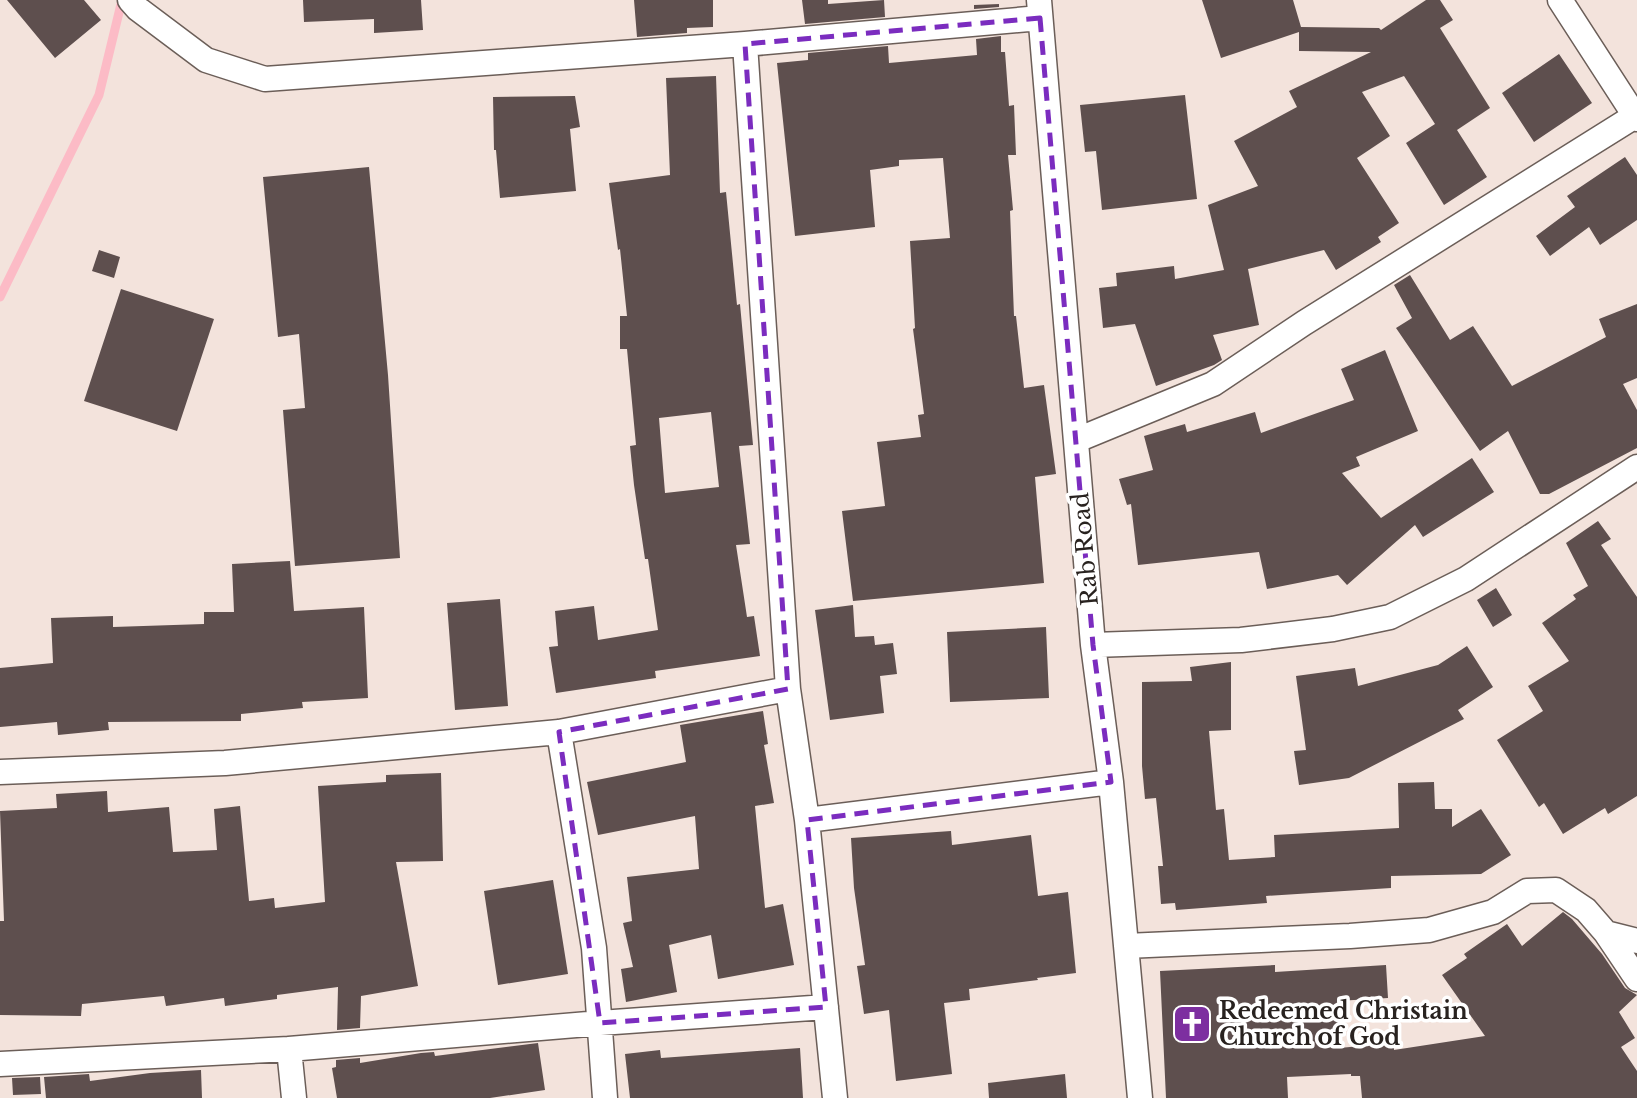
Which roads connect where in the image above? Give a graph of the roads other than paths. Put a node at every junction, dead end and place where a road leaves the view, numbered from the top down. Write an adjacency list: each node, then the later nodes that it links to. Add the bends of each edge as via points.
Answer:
1 (130, 0): 4 (street, via 206,60 265,79)
2 (1560, 0): 5 (street)
3 (1040, 9): 4 (street); 6 (street, Rab Road)
4 (745, 44): 9 (street)
5 (1636, 117): 6 (street, via 1213,384)
6 (1077, 440): 8 (street, Rab Road)
7 (1637, 467): 8 (street, via 1466,579 1390,617 1241,640)
8 (1093, 645): 12 (street, Rab Road)
9 (789, 689): 10 (street); 13 (street)
10 (559, 732): 11 (street, via 225,763); 19 (street, via 594,948)
11 (0, 772)
12 (1111, 782): 13 (street); 16 (street, Rab Road)
13 (807, 820): 18 (street)
14 (1606, 933): 15 (street); 16 (street, via 1586,910 1556,890 1527,891 1493,912 1429,930); 17 (street)
15 (1637, 941)
16 (1126, 946): 25 (street, Rab Road)
17 (1637, 979)
18 (826, 1007): 19 (street); 24 (street)
19 (600, 1023): 20 (street); 23 (street)
20 (289, 1049): 21 (street); 22 (street)
21 (0, 1063)
22 (294, 1098)
23 (605, 1098)
24 (835, 1098)
25 (1140, 1098)

